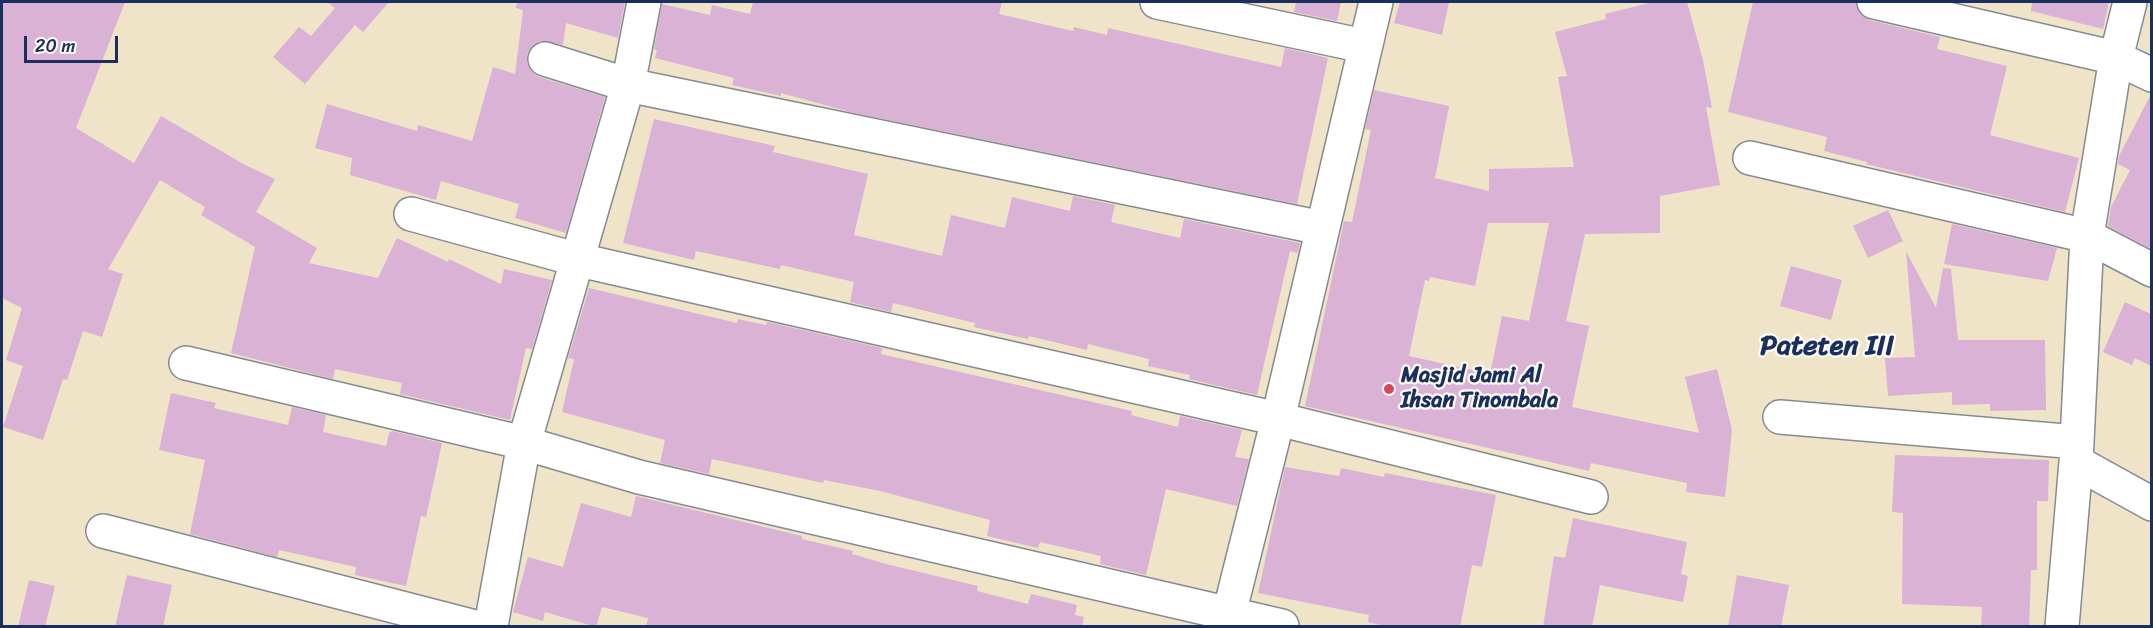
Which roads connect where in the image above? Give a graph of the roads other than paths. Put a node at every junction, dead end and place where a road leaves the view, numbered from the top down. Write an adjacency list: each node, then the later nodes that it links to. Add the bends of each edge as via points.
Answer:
1 (644, 2): 10 (street)
2 (1156, 2): 6 (street)
3 (1376, 2): 6 (street)
4 (1874, 2): 7 (street)
5 (2130, 2): 7 (street)
6 (1364, 46): 13 (street)
7 (2116, 58): 9 (street); 14 (street)
8 (545, 59): 10 (street)
9 (2151, 75)
10 (628, 86): 13 (street); 15 (street)
11 (1750, 158): 14 (street)
12 (411, 214): 15 (street)
13 (1322, 228): 19 (street)
14 (2087, 236): 16 (street); 21 (street)
15 (579, 260): 19 (street); 20 (street)
16 (2151, 270)
17 (186, 363): 20 (street)
18 (1780, 417): 21 (street)
19 (1278, 419): 22 (street); 25 (street)
20 (524, 443): 25 (street, via 639,477); 27 (street)
21 (2077, 452): 23 (street); 29 (street)
22 (1591, 497)
23 (2151, 504)
24 (103, 531): 26 (street)
25 (1227, 620): 28 (street)
26 (471, 627)
27 (491, 627)
28 (1282, 627)
29 (2062, 627)

